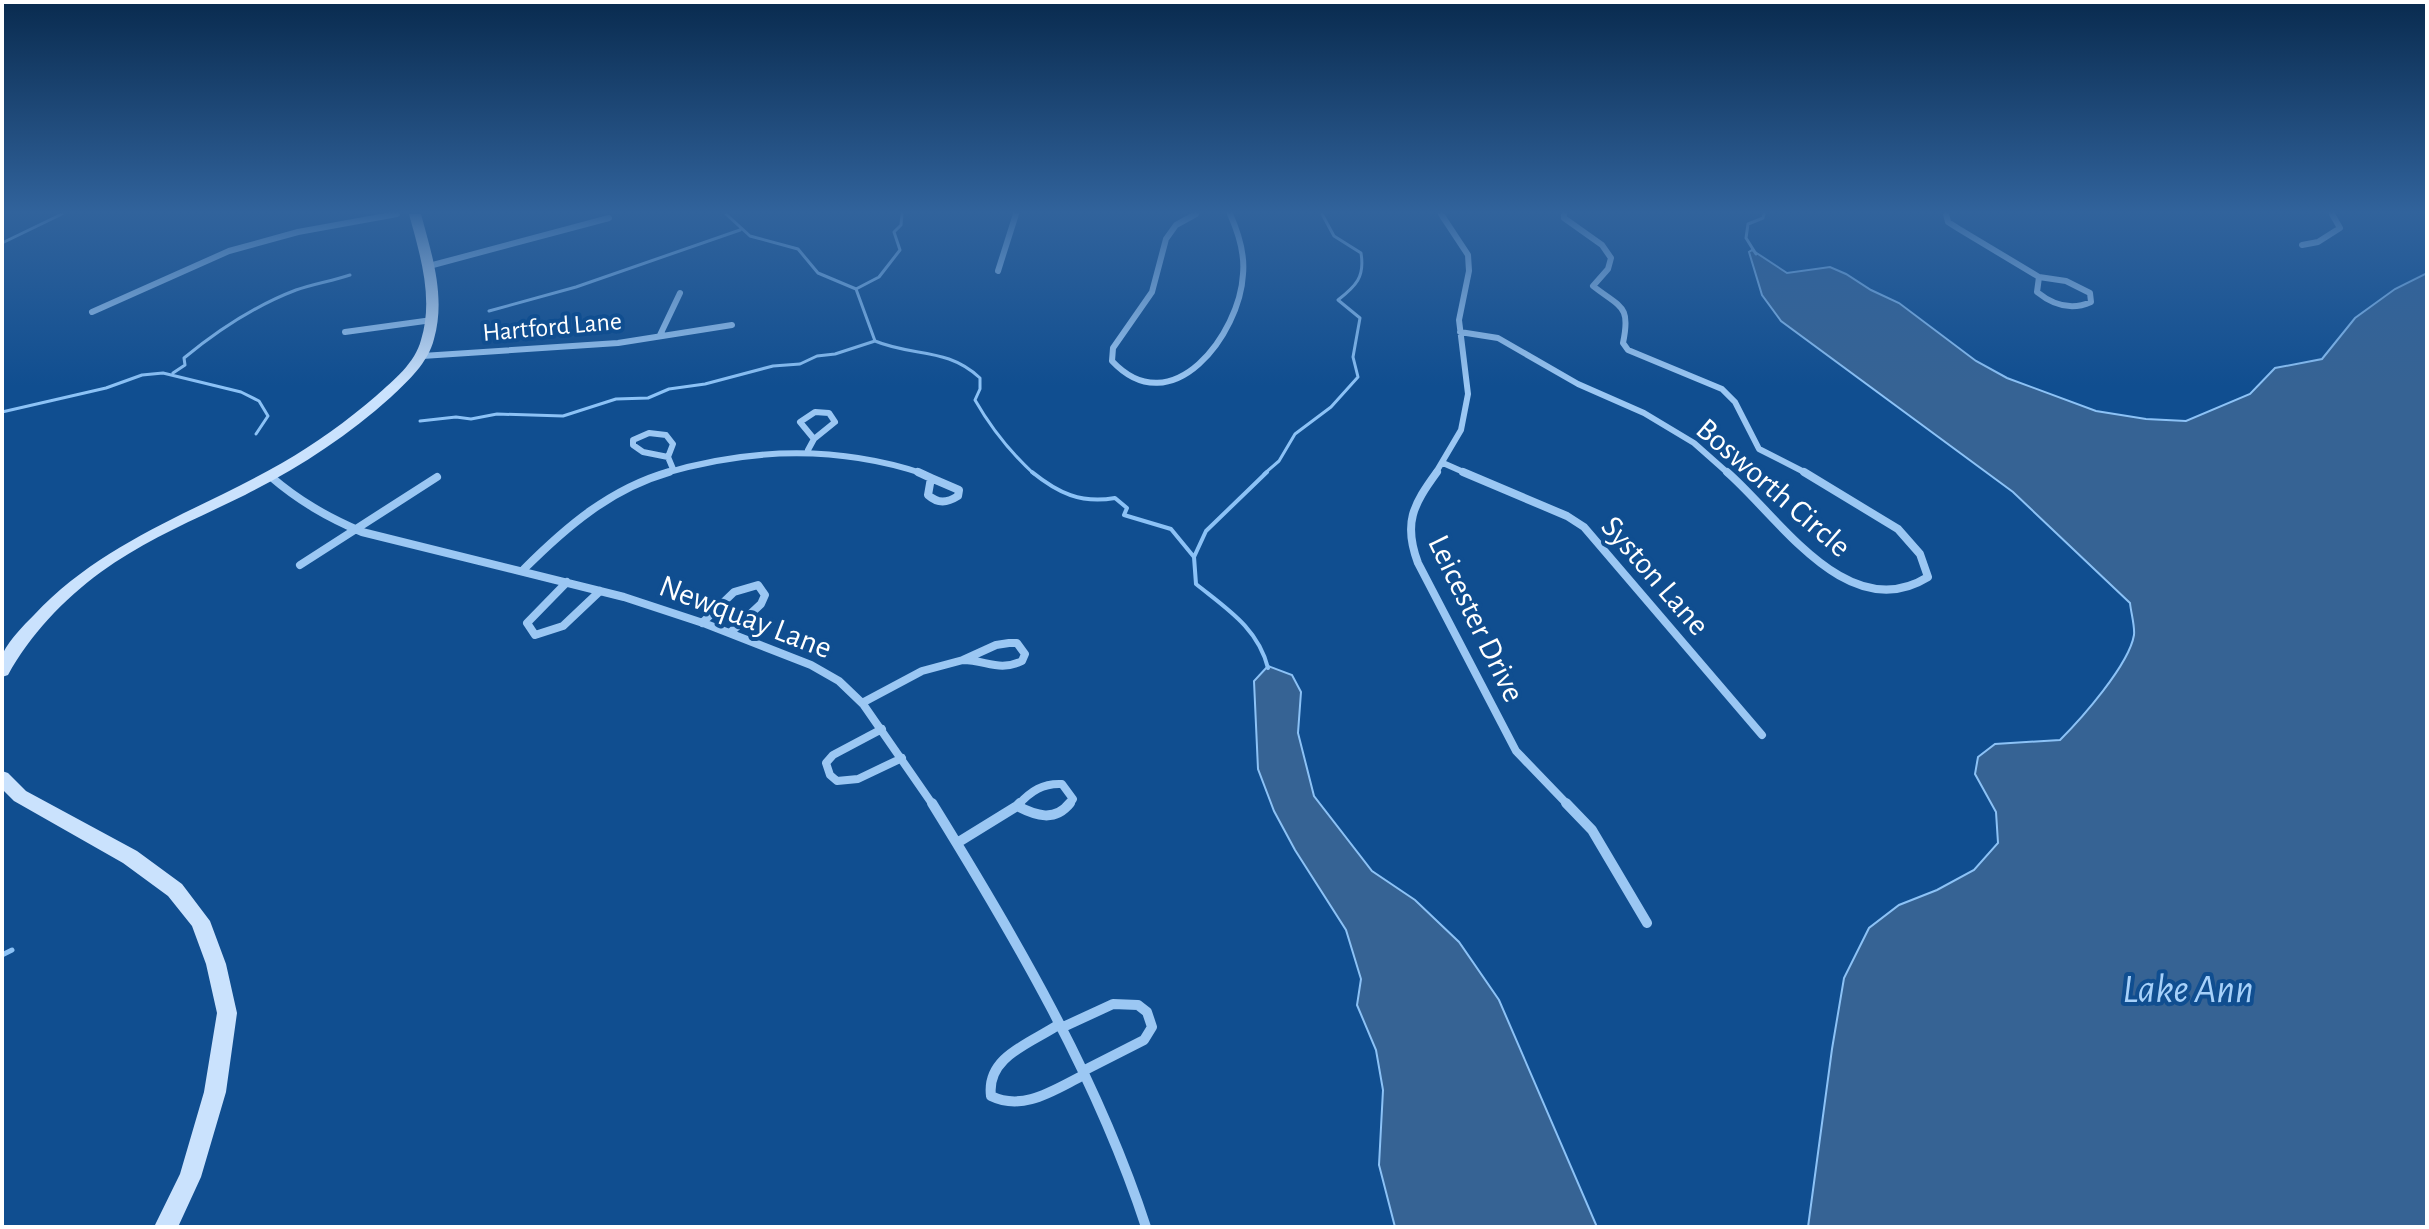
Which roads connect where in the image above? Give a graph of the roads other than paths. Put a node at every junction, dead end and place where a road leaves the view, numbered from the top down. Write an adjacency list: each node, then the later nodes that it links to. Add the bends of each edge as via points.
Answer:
1 (183, 271): 10 (street)
2 (429, 271): 11 (main road)
3 (1157, 271): 4 (street, via 1152,292 1113,348 1112,361 1133,376 1166,381 1188,377 1205,363 1235,315)
4 (1244, 271)
5 (1469, 271): 14 (street, Leicester Drive)
6 (1605, 271): 14 (street, Bosworth Circle, via 1593,286 1626,312 1623,343 1628,350 1722,389 1735,402 1759,449 1828,484 1898,529 1920,554 1928,577 1909,589 1876,589 1843,579 1817,563 1749,491 1694,443 1498,338)
7 (2031, 271): 8 (street)
8 (2039, 277): 8 (street, via 2037,292 2051,302 2073,308 2091,302 2085,289)
9 (680, 293): 15 (street)
10 (92, 312)
11 (432, 320): 13 (street); 16 (main road)
12 (732, 325): 15 (street, Hartford Lane)
13 (345, 332)
14 (1460, 332): 20 (street, Leicester Drive, via 1467,405 1462,429)
15 (660, 335): 16 (street, Hartford Lane)
16 (422, 356): 22 (main road, via 334,438)
17 (814, 439): 17 (street, via 835,422 829,413 815,412 800,422); 18 (street)
18 (808, 450): 21 (street, via 742,454); 24 (street, via 873,459)
19 (668, 457): 19 (street, via 673,444 666,435 649,433 633,440 643,452); 21 (street)
20 (1443, 463): 36 (street, Syston Lane, via 1584,527); 41 (street, Leicester Drive, via 1416,506 1409,535 1418,563 1516,751 1592,830)
21 (673, 469): 27 (street, via 586,512)
22 (270, 476): 25 (street, Newquay Lane, via 302,504); 33 (main road, via 126,546 71,585 24,637)
23 (437, 477): 25 (street)
24 (931, 478)
25 (357, 529): 26 (street); 27 (street, Newquay Lane, via 395,544)
26 (300, 565)
27 (524, 569): 28 (street, Newquay Lane)
28 (567, 582): 29 (street, Newquay Lane); 29 (street, via 527,623 535,635 561,628)
29 (600, 591): 30 (street, Newquay Lane)
30 (702, 623): 31 (street, Newquay Lane); 31 (street, via 737,589 758,585 765,595 761,604)
31 (731, 632): 34 (street, Newquay Lane, via 807,663 839,681)
32 (963, 660): 32 (street, via 1002,669 1022,661 1025,654 1017,643 1008,642); 34 (street)
33 (2, 671)
34 (862, 703): 35 (street, Newquay Lane)
35 (882, 729): 37 (street, Newquay Lane); 37 (street, via 833,755 826,763 827,773 843,783 857,781)
36 (1762, 735)
37 (902, 758): 40 (street, Newquay Lane)
38 (2, 778): 44 (main road, via 20,796 130,857 175,890 200,921 216,964 227,1013 215,1092 190,1177)
39 (1017, 806): 39 (street, via 1046,818 1059,816 1073,799 1062,784 1050,783); 40 (street)
40 (957, 843): 42 (street, Newquay Lane)
41 (1647, 923)
42 (1060, 1027): 43 (street, Newquay Lane); 43 (street, via 1124,1002 1140,1004 1150,1014 1152,1027 1144,1040); 43 (street, via 997,1064 989,1080 991,1096 1000,1103 1018,1104)
43 (1083, 1073): 45 (street, Newquay Lane)
44 (166, 1227)
45 (1146, 1227)

